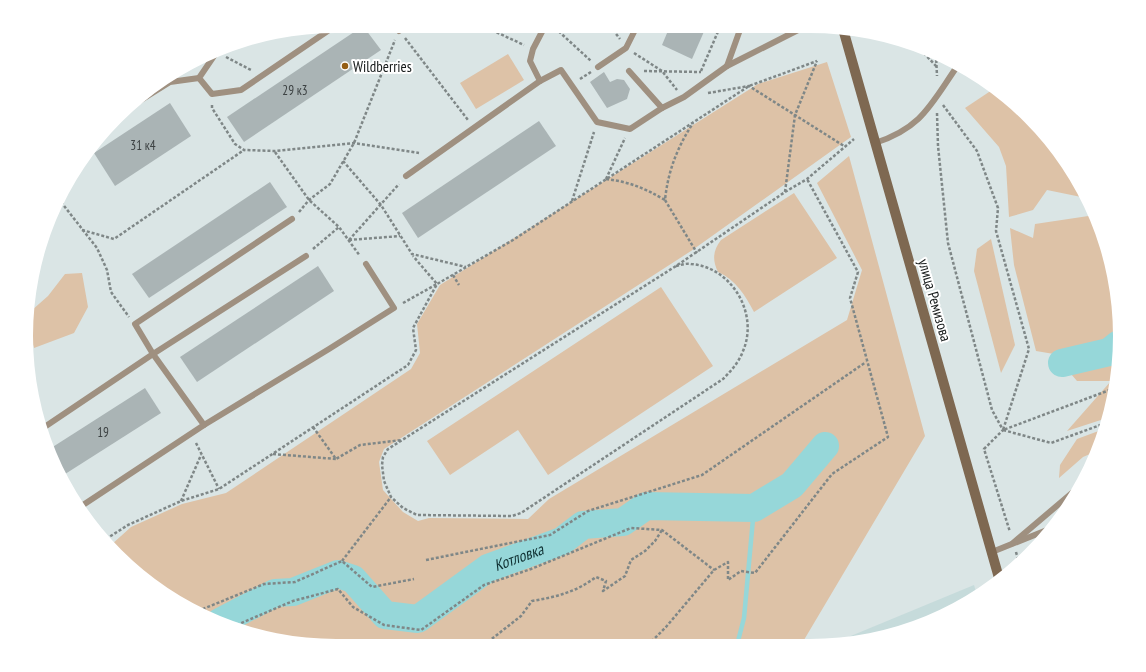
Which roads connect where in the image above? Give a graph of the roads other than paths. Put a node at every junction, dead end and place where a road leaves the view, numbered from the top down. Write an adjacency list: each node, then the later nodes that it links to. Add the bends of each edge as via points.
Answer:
1 (541, 33): 15 (lane, via 530,61)
2 (634, 33): 11 (lane, via 626,48)
3 (739, 33): 9 (lane)
4 (792, 33): 9 (lane)
5 (324, 34): 14 (lane, via 241,90 212,94)
6 (845, 35): 18 (street, улица Ремизова)
7 (211, 60): 10 (lane)
8 (204, 63): 10 (lane)
9 (727, 66): 17 (lane, via 684,97)
10 (206, 67): 14 (lane)
11 (598, 67)
12 (955, 70): 18 (lane, via 918,121 892,138)
13 (629, 71): 17 (lane)
14 (199, 78): 16 (lane)
15 (540, 81): 17 (lane, via 561,70 597,122 630,128); 19 (lane)
16 (172, 82)
17 (662, 108)
18 (875, 143): 30 (street, улица Ремизова)
19 (406, 176)
20 (292, 219): 23 (lane, via 135,324)
21 (306, 256): 23 (lane)
22 (366, 264): 24 (lane, via 394,308)
23 (153, 354): 24 (lane); 25 (lane)
24 (204, 425): 27 (lane)
25 (47, 426)
26 (1065, 499): 29 (lane)
27 (84, 504)
28 (1041, 532): 29 (lane)
29 (1013, 543): 30 (lane)
30 (992, 552): 31 (street, улица Ремизова)
31 (998, 573)

